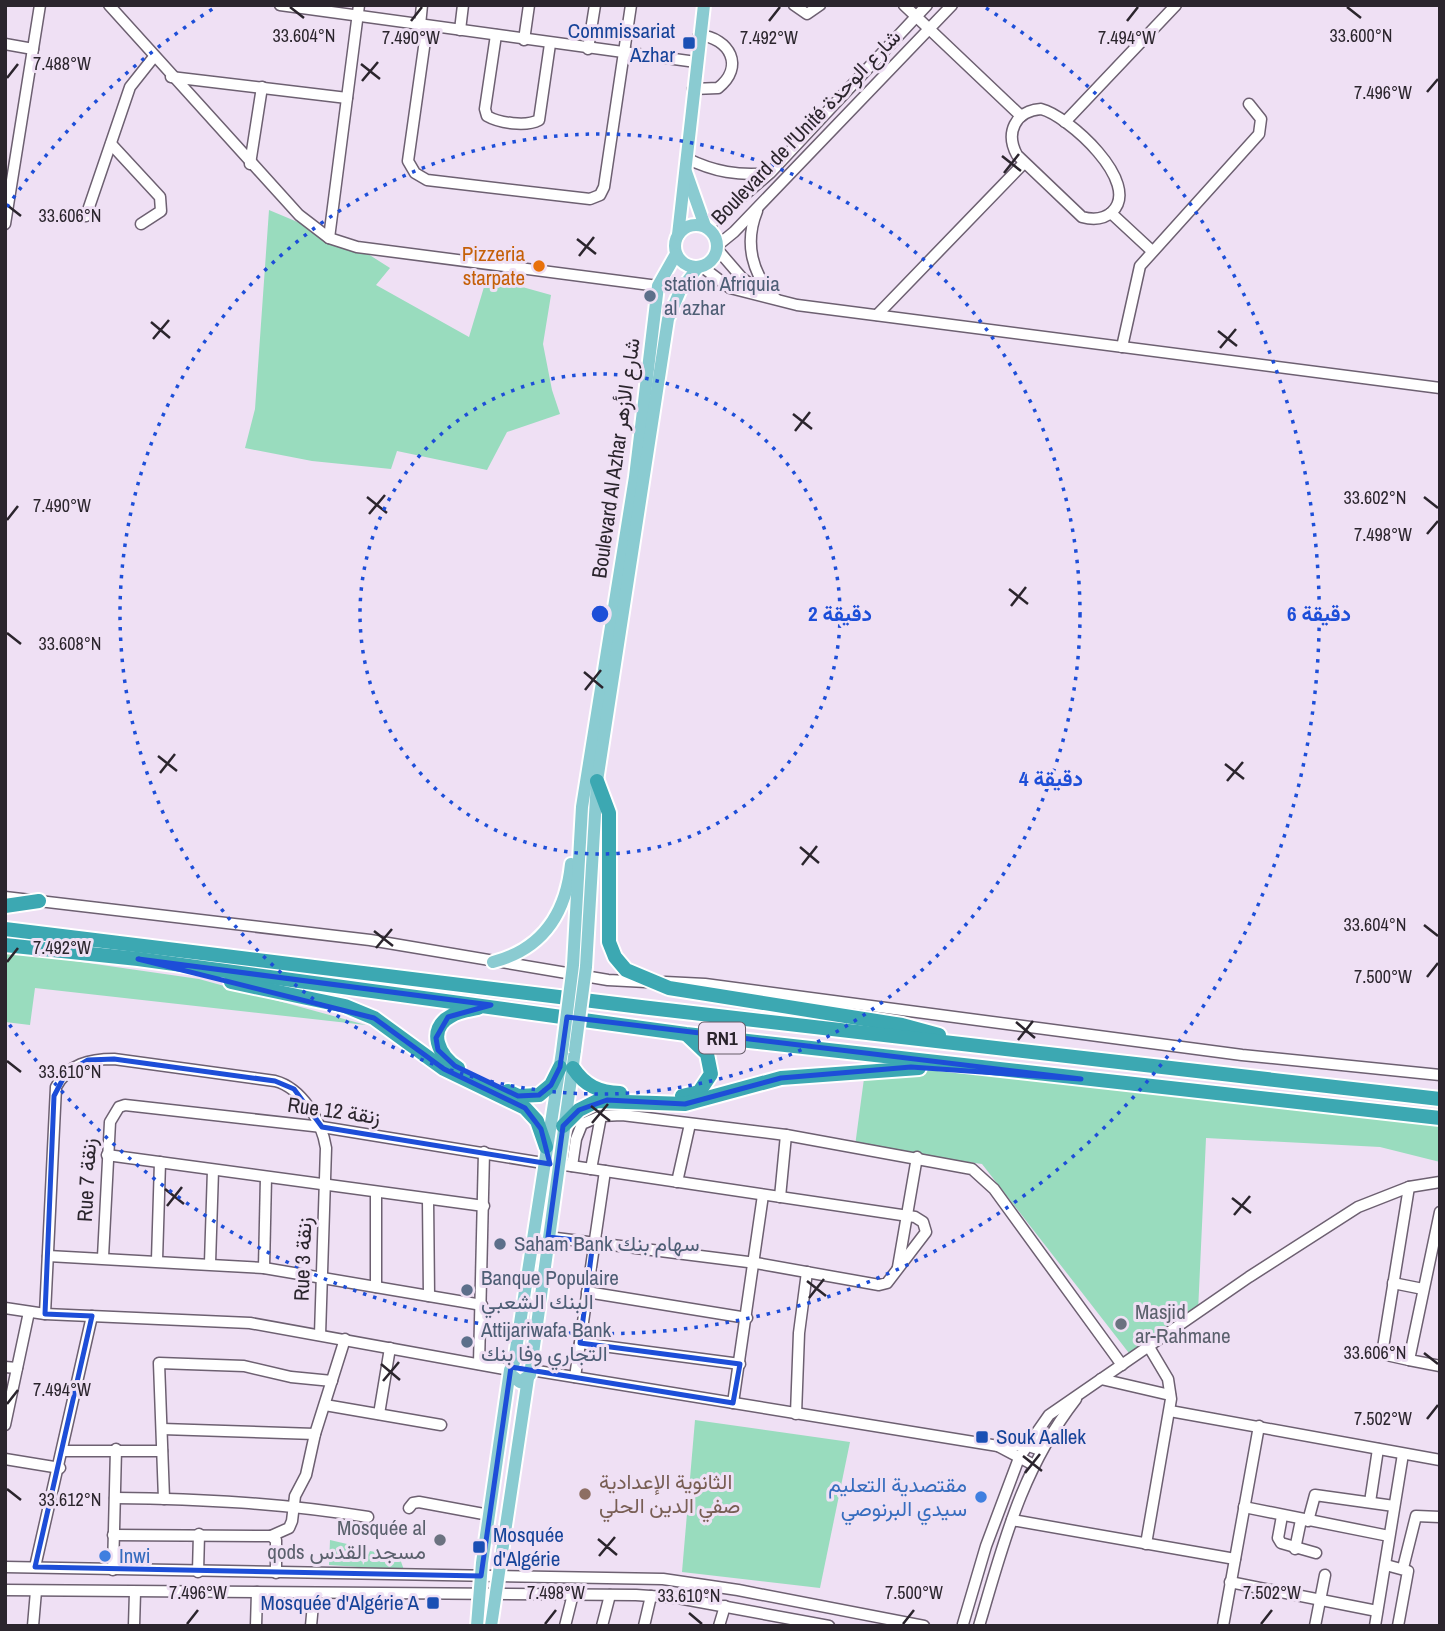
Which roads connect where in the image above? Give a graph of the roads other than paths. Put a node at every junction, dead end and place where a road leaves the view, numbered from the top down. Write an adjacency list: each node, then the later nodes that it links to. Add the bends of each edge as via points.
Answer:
1 (40, 5): 26 (street)
2 (108, 5): 29 (street)
3 (283, 5): 16 (street)
4 (422, 5): 18 (street)
5 (463, 5): 20 (street)
6 (529, 5): 23 (street)
7 (595, 5): 27 (street)
8 (631, 5): 28 (street)
9 (704, 5): 22 (main road)
10 (794, 5): 11 (street, via 807,14)
11 (820, 5)
12 (904, 5): 17 (street)
13 (927, 5): 17 (street, Boulevard de l'Unité شارع الوحدة)
14 (953, 5): 19 (street, Boulevard de l'Unité شارع الوحدة)
15 (1176, 5): 37 (street)
16 (358, 11): 18 (street); 34 (street)
17 (916, 16): 19 (street); 42 (street, Boulevard de l'Unité شارع الوحدة)
18 (423, 25): 20 (street); 28 (street, via 408,160 415,173 428,180 596,198 604,187)
19 (928, 29): 36 (street); 44 (street, Boulevard de l'Unité شارع الوحدة)
20 (460, 30): 21 (street)
21 (496, 35): 23 (street); 25 (street, via 485,109 494,120 539,120)
22 (699, 35): 30 (main road); 33 (street, via 724,43 733,66 718,88)
23 (524, 40): 25 (street)
24 (5, 44): 26 (street)
25 (550, 44): 27 (street)
26 (33, 49): 43 (street)
27 (588, 49): 28 (street)
28 (623, 52): 30 (street)
29 (153, 58): 31 (street); 38 (street, via 130,87)
30 (695, 62): 33 (main road)
31 (171, 76): 32 (street); 41 (street)
32 (262, 87): 34 (street); 41 (street)
33 (693, 89): 39 (main road)
34 (347, 98): 51 (street)
35 (1249, 104): 53 (street, via 1261,119 1259,134)
36 (1021, 116): 37 (street, via 1041,109); 40 (street, via 1012,128 1011,141)
37 (1065, 122): 45 (street, via 1114,172 1121,189)
38 (111, 144): 46 (street); 48 (street, via 160,197 161,211)
39 (686, 163): 42 (street, via 736,174); 49 (main road); 50 (main road)
40 (1024, 163): 45 (street, via 1082,217 1096,219); 58 (street)
41 (250, 164): 51 (street, via 307,223)
42 (770, 173): 49 (street, Boulevard de l'Unité شارع الوحدة)
43 (7, 200): 47 (street)
44 (760, 204): 52 (street, Boulevard de l'Unité شارع الوحدة); 57 (street, via 750,239 751,257)
45 (1111, 213): 53 (street)
46 (86, 216)
47 (5, 224)
48 (141, 224)
49 (706, 227): 50 (main road, via 687,226); 52 (main road)
50 (678, 235): 54 (main road)
51 (329, 238): 56 (street, via 356,247)
52 (717, 247): 55 (main road, via 712,260); 57 (street, via 742,278)
53 (1152, 251): 59 (street, via 1136,275)
54 (676, 254): 55 (main road, via 685,264); 56 (main road, Boulevard Al Azhar شارع الأزهر)
55 (699, 267): 57 (street, via 719,283); 62 (main road, Boulevard Al Azhar شارع الأزهر, via 667,318)
56 (658, 286): 61 (main road, Boulevard Al Azhar شارع الأزهر, via 635,477)
57 (776, 301): 58 (street)
58 (877, 316): 59 (street)
59 (1122, 347): 60 (street)
60 (1440, 388)
61 (592, 751): 69 (main road, via 581,789 568,891 559,914 527,949); 70 (main road, Boulevard Al Azhar شارع الأزهر, via 582,807)
62 (597, 781): 70 (main road, Boulevard Al Azhar شارع الأزهر); 71 (highway, via 610,822 609,942 626,970)
63 (5, 897): 64 (street)
64 (39, 901): 65 (highway); 69 (street, via 370,940)
65 (5, 906)
66 (5, 929): 74 (highway, RN1)
67 (5, 945): 68 (highway, RN1)
68 (138, 959): 72 (highway, RN1); 86 (highway, via 345,1006 373,1018 444,1069 525,1108 537,1121)
69 (493, 962): 71 (street, via 608,980)
70 (579, 966): 75 (main road, bridge)
71 (652, 982): 74 (highway, via 902,1025); 76 (street, via 718,986 1242,1055)
72 (491, 1006): 73 (highway, RN1); 75 (highway, via 460,1012 440,1026 436,1038 445,1060 518,1096 532,1098 546,1091)
73 (686, 1034): 75 (highway, via 711,1064 707,1084 689,1096 608,1093 587,1085); 77 (highway, RN1)
74 (967, 1046): 78 (highway, RN1)
75 (568, 1059): 83 (main road)
76 (1440, 1075)
77 (1081, 1079): 81 (highway, RN1); 83 (highway, via 911,1068 781,1078 685,1104 597,1101)
78 (1440, 1099)
79 (119, 1107): 84 (street, Rue 12 زنقة); 88 (street, Rue 7 زنقة, via 110,1122)
80 (601, 1116): 82 (street); 93 (street, via 580,1126); 94 (street)
81 (1440, 1118)
82 (690, 1124): 85 (street); 98 (street)
83 (557, 1126): 86 (main road); 92 (main road)
84 (322, 1127): 87 (street, Rue 12 زنقة); 100 (street, Rue 3 زنقة); 111 (street, via 294,1089 284,1083 114,1059 88,1060 74,1067 56,1087)
85 (786, 1135): 89 (street); 104 (street)
86 (546, 1147): 91 (main road)
87 (484, 1153): 91 (street, Rue 12 زنقة); 106 (street)
88 (107, 1155): 90 (street); 112 (street, Rue 7 زنقة)
89 (917, 1157): 108 (street); 139 (street, via 972,1169 986,1180)
90 (160, 1162): 95 (street); 113 (street)
91 (543, 1163): 143 (main road)
92 (558, 1164): 93 (street); 109 (main road)
93 (572, 1167): 94 (street)
94 (591, 1169): 96 (street)
95 (213, 1170): 97 (street); 114 (street)
96 (605, 1171): 98 (street); 110 (street)
97 (266, 1177): 100 (street); 116 (street)
98 (677, 1182): 103 (street)
99 (1440, 1182): 101 (street)
100 (325, 1185): 102 (street); 119 (street, Rue 3 زنقة)
101 (1409, 1187): 120 (street); 134 (street, via 1358,1207)
102 (376, 1194): 105 (street); 121 (street)
103 (764, 1195): 104 (street); 115 (street)
104 (780, 1197): 108 (street)
105 (428, 1199): 106 (street); 124 (street)
106 (484, 1206): 125 (street)
107 (1440, 1212): 122 (street)
108 (906, 1216): 117 (street); 117 (street, via 923,1222 926,1232)
109 (548, 1237): 110 (street); 144 (main road)
110 (593, 1242): 115 (street); 123 (street)
111 (48, 1256): 112 (street); 128 (street)
112 (103, 1257): 113 (street)
113 (157, 1260): 114 (street)
114 (210, 1263): 116 (street)
115 (756, 1263): 118 (street); 130 (street)
116 (264, 1268): 119 (street)
117 (898, 1269): 118 (street, via 887,1283 879,1285)
118 (807, 1272): 154 (street)
119 (321, 1277): 121 (street); 131 (street, Rue 3 زنقة)
120 (1392, 1283): 122 (street); 136 (street, via 1381,1354)
121 (376, 1287): 124 (street)
122 (1423, 1289): 136 (street)
123 (587, 1292): 130 (street); 133 (street)
124 (429, 1296): 125 (street)
125 (482, 1305): 137 (street)
126 (5, 1308): 127 (street)
127 (29, 1312): 128 (street); 142 (street)
128 (45, 1314): 129 (street)
129 (92, 1316): 131 (street, via 241,1322); 165 (street)
130 (747, 1318): 138 (street)
131 (320, 1335): 132 (street)
132 (345, 1339): 135 (street); 147 (street)
133 (580, 1343): 138 (street); 145 (street)
134 (1149, 1347): 139 (street); 148 (street, via 1168,1379)
135 (390, 1348): 137 (street); 153 (street)
136 (1409, 1360): 140 (street)
137 (479, 1364): 143 (street)
138 (740, 1364): 150 (street)
139 (1122, 1365): 146 (street)
140 (1440, 1366)
141 (5, 1367): 142 (street)
142 (17, 1368): 155 (street)
143 (511, 1369): 144 (main road, via 525,1362); 144 (main road, via 516,1381); 180 (main road)
144 (529, 1372): 145 (street); 203 (main road)
145 (575, 1377): 150 (street)
146 (1101, 1379): 148 (street); 149 (street)
147 (332, 1381): 151 (street); 158 (street, via 244,1366 159,1363)
148 (1170, 1395): 152 (street)
149 (1078, 1396): 160 (street, via 1049,1415); 164 (street)
150 (733, 1403): 154 (street)
151 (325, 1405): 153 (street); 159 (street)
152 (1170, 1411): 157 (street); 190 (street)
153 (379, 1414): 156 (street)
154 (796, 1414): 161 (street)
155 (5, 1425)
156 (441, 1425)
157 (1259, 1426): 163 (street); 178 (street)
158 (162, 1429): 159 (street); 166 (street)
159 (315, 1434): 176 (street)
160 (1026, 1445): 161 (street); 164 (street); 169 (street)
161 (998, 1446): 169 (street)
162 (116, 1449): 165 (street); 166 (street); 173 (street)
163 (1378, 1449): 167 (street); 175 (street)
164 (1040, 1450): 171 (street)
165 (62, 1451): 172 (street)
166 (162, 1451): 174 (street)
167 (1404, 1454): 168 (street); 177 (street)
168 (1439, 1457)
169 (1019, 1458): 171 (street); 218 (street)
170 (5, 1459): 172 (street)
171 (1032, 1464): 184 (street)
172 (60, 1468): 196 (street)
173 (115, 1498): 174 (street); 187 (street)
174 (164, 1499): 176 (street)
175 (1370, 1502): 177 (street); 185 (street, via 1315,1495)
176 (295, 1505): 182 (street); 188 (street, via 289,1528)
177 (1394, 1506): 189 (street)
178 (1244, 1507): 181 (street); 193 (street)
179 (409, 1508): 180 (street, via 419,1502)
180 (489, 1515): 202 (main road)
181 (1282, 1516): 185 (street); 191 (street, via 1278,1538)
182 (368, 1517)
183 (1440, 1517): 197 (street, via 1416,1516)
184 (1012, 1520): 190 (street); 231 (street)
185 (1304, 1520): 189 (street); 191 (street)
186 (199, 1534): 187 (street); 188 (street); 199 (street)
187 (113, 1535): 198 (street)
188 (271, 1536): 200 (street, via 276,1540)
189 (1389, 1536): 194 (street)
190 (1146, 1544): 193 (street)
191 (1295, 1549): 192 (street)
192 (1316, 1553)
193 (1235, 1559): 204 (street)
194 (1386, 1565): 197 (street); 217 (street)
195 (5, 1567): 196 (street)
196 (35, 1567): 198 (street)
197 (1404, 1567): 235 (street, via 1409,1575)
198 (113, 1570): 199 (street)
199 (198, 1572): 200 (street)
200 (275, 1573): 202 (street)
201 (1325, 1575): 215 (street)
202 (481, 1576): 203 (street); 212 (main road)
203 (498, 1577): 213 (main road); 230 (street, via 676,1580)
204 (1230, 1582): 215 (street); 232 (street)
205 (5, 1590): 206 (street)
206 (36, 1591): 207 (street); 219 (street)
207 (135, 1592): 208 (street); 220 (street)
208 (257, 1592): 209 (street); 221 (street)
209 (314, 1593): 212 (street); 222 (street)
210 (573, 1594): 211 (street); 213 (street); 225 (street)
211 (610, 1595): 214 (street); 226 (street)
212 (480, 1596): 213 (street); 223 (main road)
213 (495, 1596): 224 (main road)
214 (652, 1596): 216 (street); 227 (street)
215 (1320, 1599): 217 (street); 233 (street)
216 (725, 1606): 228 (street); 229 (street)
217 (1377, 1611): 234 (street)
218 (963, 1625)
219 (33, 1626)
220 (134, 1626)
221 (256, 1626)
222 (311, 1626)
223 (477, 1626)
224 (491, 1626)
225 (565, 1626)
226 (602, 1626)
227 (645, 1626)
228 (719, 1626)
229 (827, 1626)
230 (924, 1626)
231 (979, 1626)
232 (1223, 1626)
233 (1315, 1626)
234 (1375, 1626)
235 (1398, 1626)

